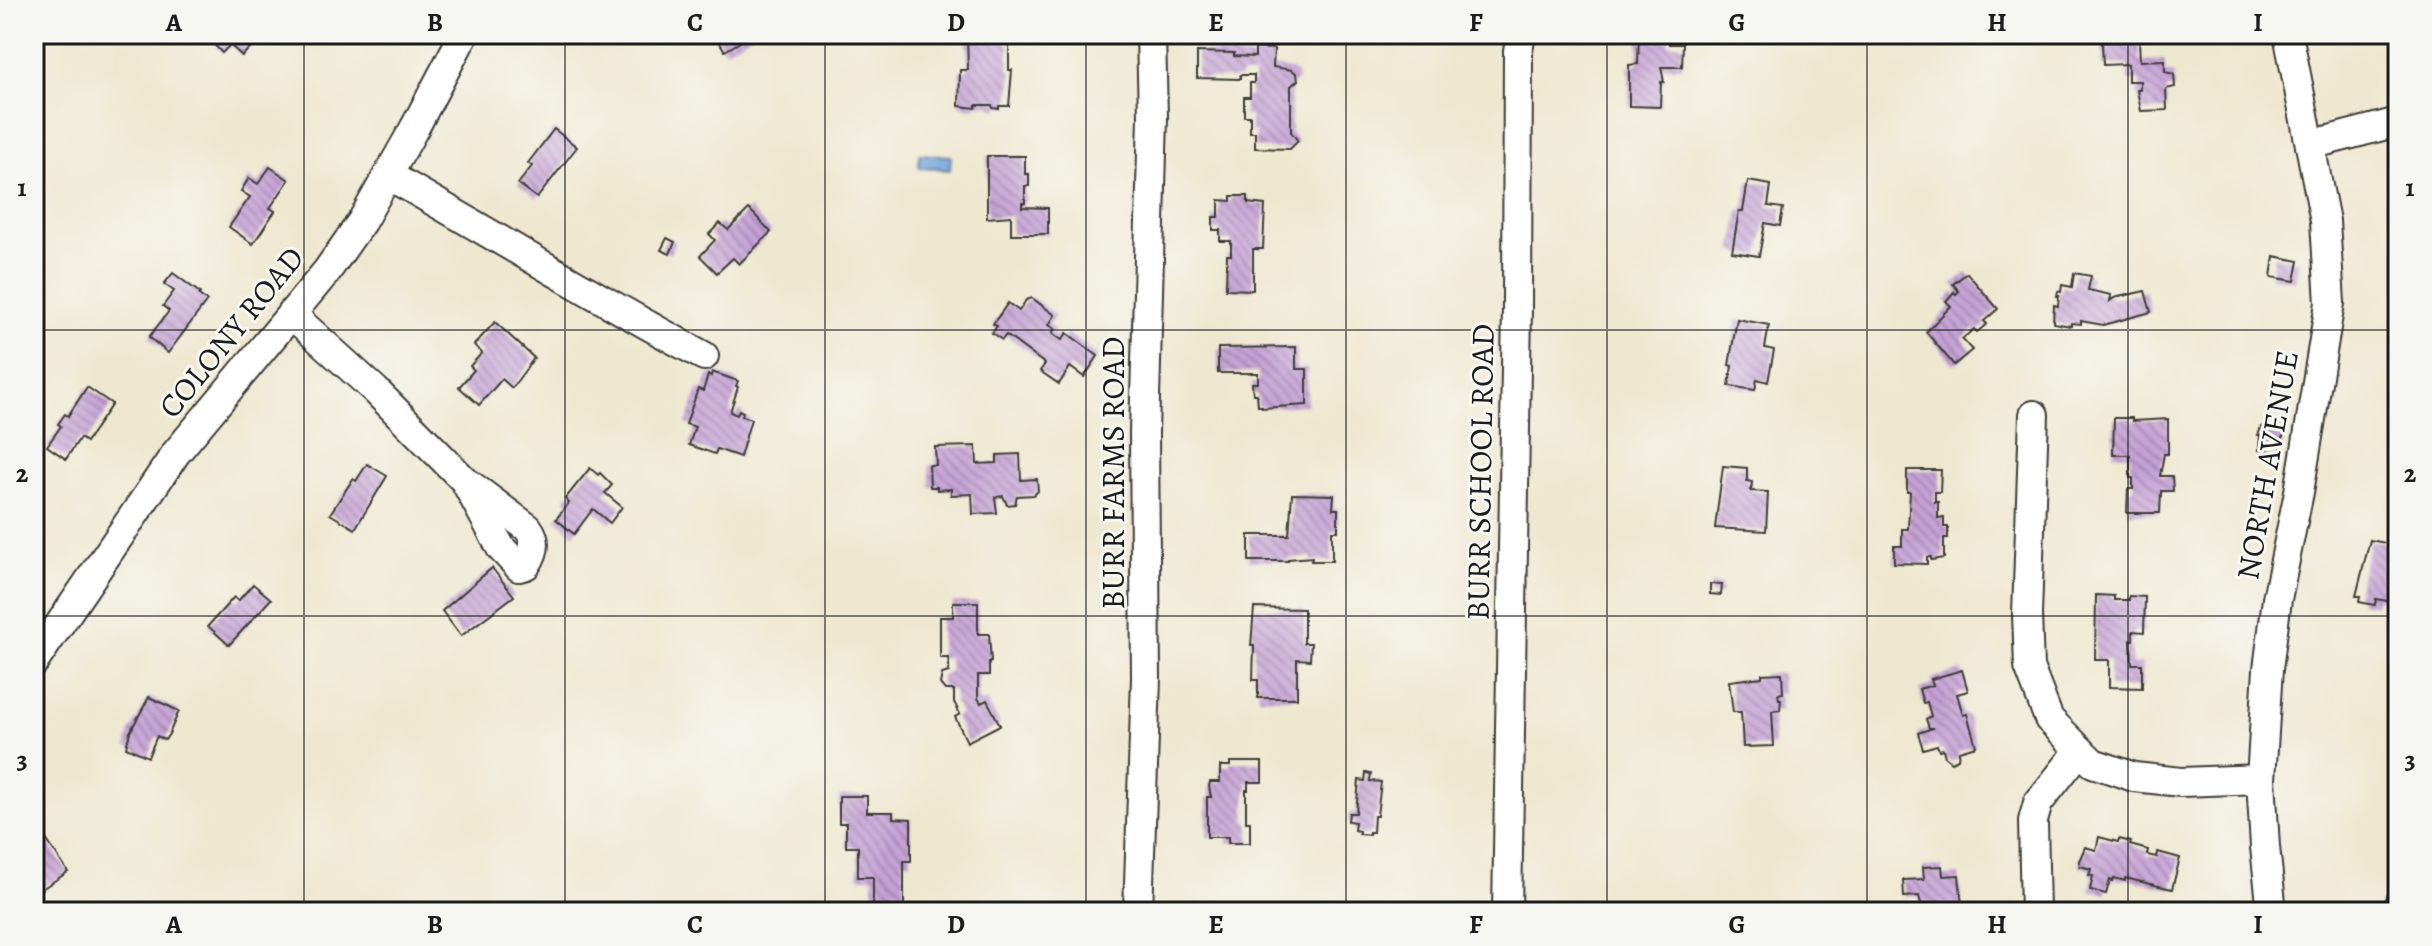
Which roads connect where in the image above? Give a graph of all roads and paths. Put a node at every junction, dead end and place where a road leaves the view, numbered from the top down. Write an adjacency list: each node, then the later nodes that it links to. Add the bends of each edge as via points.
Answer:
1 (464, 34): 7 (street, COLONY ROAD)
2 (1151, 34): 15 (street, BURR FARMS ROAD, via 1146,678)
3 (1521, 34): 16 (street, BURR SCHOOL ROAD)
4 (2288, 34): 6 (street, NORTH AVENUE)
5 (2398, 122): 6 (street)
6 (2310, 145): 14 (street, NORTH AVENUE, via 2325,221 2330,303 2277,599)
7 (388, 175): 8 (street, COLONY ROAD, via 362,221); 9 (street)
8 (291, 314): 11 (street); 12 (street, COLONY ROAD, via 176,453)
9 (704, 356)
10 (2034, 415): 13 (street, via 2029,667 2049,719)
11 (465, 481)
12 (34, 662)
13 (2080, 750): 14 (street, via 2093,763 2134,777 2181,782); 17 (street, via 2038,803 2033,821)
14 (2261, 779): 18 (street, NORTH AVENUE)
15 (1138, 912)
16 (1507, 912)
17 (2035, 912)
18 (2272, 912)

